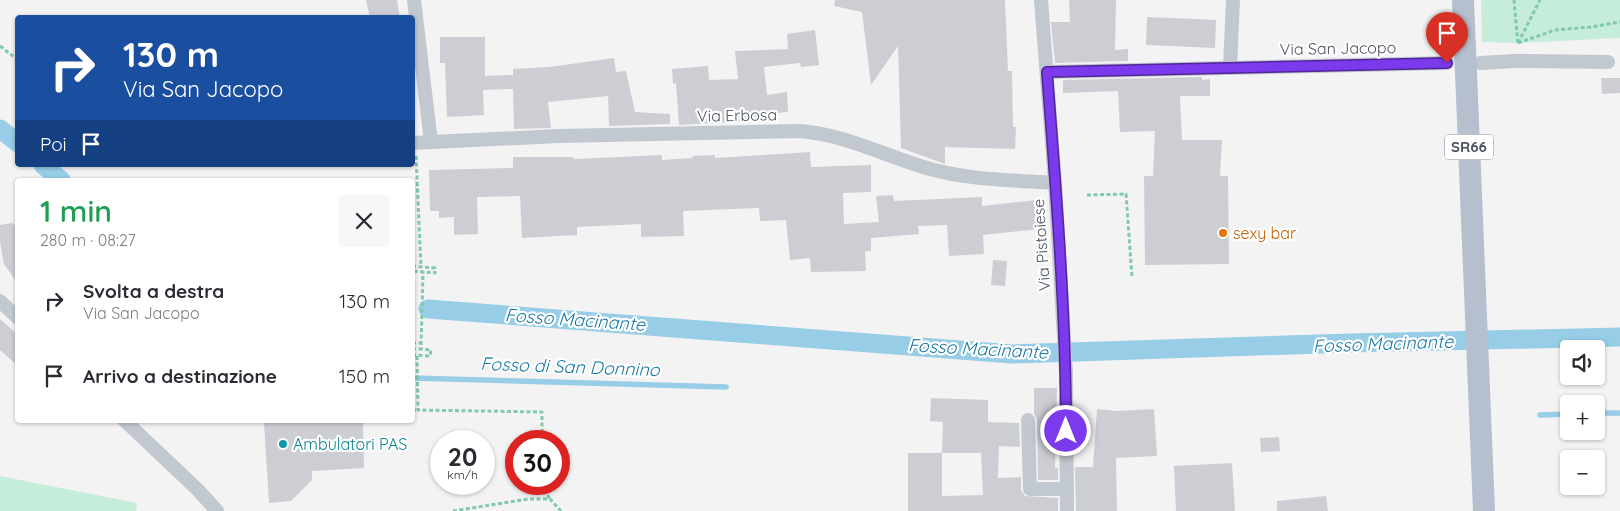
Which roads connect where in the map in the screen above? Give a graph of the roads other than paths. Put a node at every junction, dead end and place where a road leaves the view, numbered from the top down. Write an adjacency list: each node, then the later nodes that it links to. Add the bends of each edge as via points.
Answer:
1 (414, 0): 10 (street)
2 (1041, 0): 9 (street, Via Pistoiese)
3 (1233, 0): 8 (street)
4 (1462, 0): 20 (main road, SR66)
5 (1608, 62): 7 (street)
6 (1447, 63): 8 (street, Via San Jacopo)
7 (1480, 63)
8 (1230, 68): 9 (street, Via San Jacopo)
9 (1047, 72): 12 (street, Via Pistoiese)
10 (431, 142): 11 (street, Via Erbosa); 12 (street, Via Erbosa, via 800,131 857,143 920,167 964,176)
11 (415, 143)
12 (1055, 183): 17 (street, Via Pistoiese, via 1066,373)
13 (0, 301): 14 (street)
14 (15, 315)
15 (1028, 420): 17 (street, via 1030,489)
16 (127, 423): 18 (street)
17 (1067, 489): 19 (street, Via Pistoiese)
18 (217, 511)
19 (1067, 511)
20 (1484, 511)

